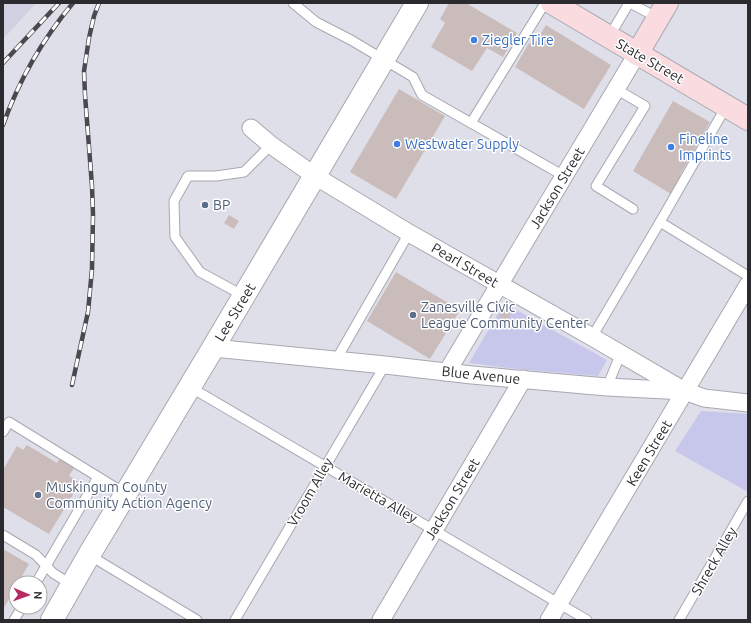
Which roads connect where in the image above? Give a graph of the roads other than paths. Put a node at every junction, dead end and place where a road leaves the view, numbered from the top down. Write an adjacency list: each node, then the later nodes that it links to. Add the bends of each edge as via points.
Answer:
1 (293, 3): 9 (lane, via 316,22)
2 (417, 3): 9 (street, Lee Street)
3 (545, 3): 13 (lane)
4 (552, 3): 7 (main road, State Street, via 573,11)
5 (630, 3): 6 (lane); 7 (lane)
6 (662, 10): 8 (main road, Jackson Street)
7 (609, 37): 8 (main road, State Street)
8 (638, 54): 10 (street, Jackson Street); 11 (main road, State Street)
9 (384, 59): 13 (lane, via 413,77 422,95); 16 (street, Lee Street)
10 (616, 89): 17 (street, Jackson Street); 18 (lane, via 645,106 596,186)
11 (726, 105): 12 (main road, State Street); 19 (lane)
12 (748, 119)
13 (471, 123): 17 (lane)
14 (251, 128): 15 (street, Pearl Street)
15 (271, 145): 16 (street, Pearl Street); 24 (lane, via 244,172 188,176 174,201 175,237 200,272)
16 (315, 176): 20 (street, Pearl Street); 24 (street, Lee Street)
17 (564, 176): 22 (street, Jackson Street)
18 (633, 209)
19 (660, 222): 21 (lane); 25 (lane)
20 (409, 233): 22 (street, Pearl Street); 28 (lane)
21 (748, 276)
22 (500, 284): 25 (street, Pearl Street); 30 (street, Jackson Street)
23 (748, 285): 34 (street, Keen Street)
24 (244, 296): 26 (street, Lee Street)
25 (592, 337): 27 (street, Pearl Street)
26 (213, 348): 28 (street, Blue Avenue); 32 (street, Lee Street)
27 (621, 353): 33 (lane); 34 (street, Pearl Street)
28 (336, 360): 29 (street, Blue Avenue)
29 (386, 365): 30 (street, Blue Avenue); 37 (lane, Vroom Alley)
30 (447, 372): 31 (street, Blue Avenue)
31 (523, 379): 33 (street, Blue Avenue); 41 (street, Jackson Street)
32 (190, 387): 37 (lane, Marietta Alley); 39 (street, Lee Street)
33 (607, 387): 34 (street, Blue Avenue)
34 (685, 391): 35 (street, Blue Avenue, via 704,398); 47 (street, Keen Street)
35 (748, 403)
36 (3, 432): 38 (lane, via 9,422)
37 (325, 466): 41 (lane, Marietta Alley); 50 (lane, Vroom Alley)
38 (98, 477): 39 (lane); 44 (lane)
39 (126, 494): 43 (street, Lee Street)
40 (748, 501): 53 (lane, Shreck Alley)
41 (434, 530): 47 (lane, Marietta Alley); 51 (street, Jackson Street)
42 (3, 535): 44 (lane, via 36,555)
43 (89, 555): 46 (street, Lee Street); 49 (lane)
44 (46, 565): 45 (lane); 46 (lane)
45 (40, 575)
46 (72, 585): 48 (street, Lee Street)
47 (555, 615): 52 (lane, Marietta Alley)
48 (52, 620)
49 (197, 620)
50 (235, 620)
51 (381, 620)
52 (587, 620)
53 (679, 620)

